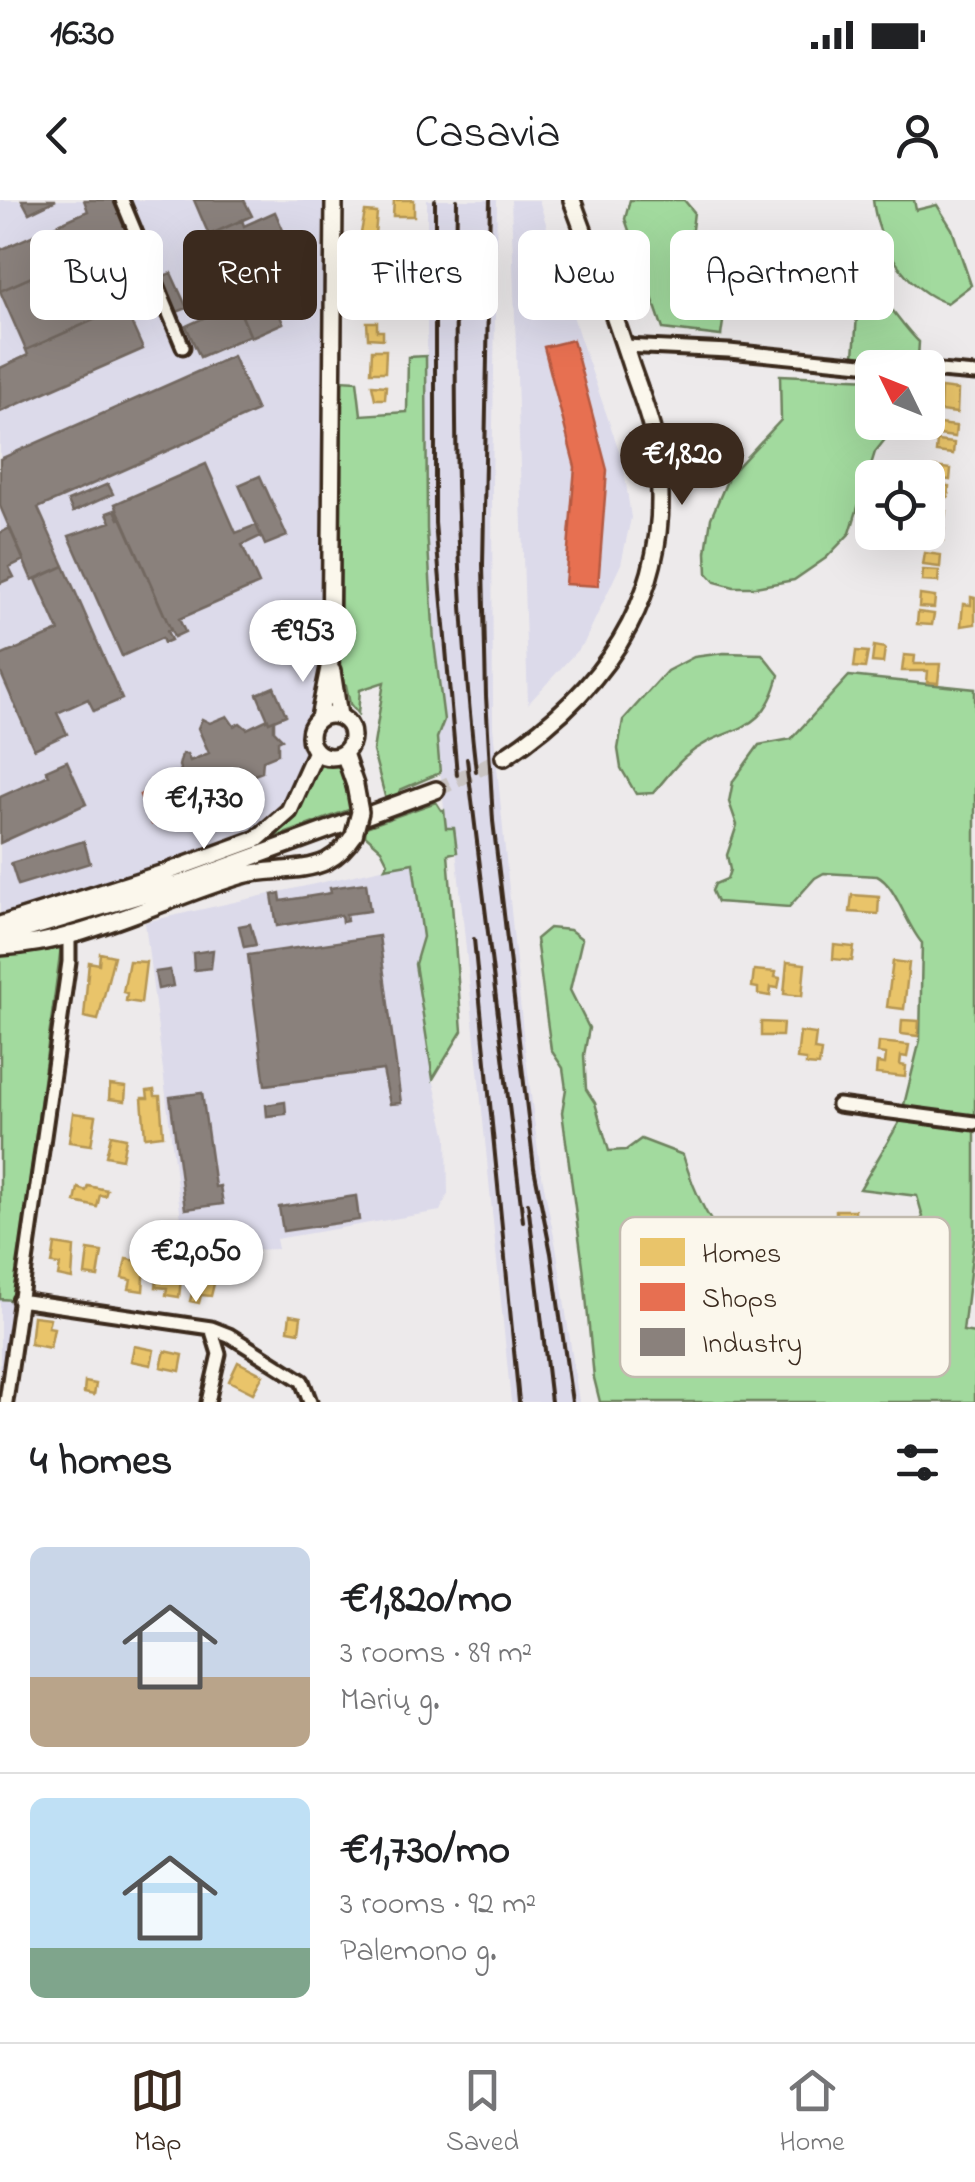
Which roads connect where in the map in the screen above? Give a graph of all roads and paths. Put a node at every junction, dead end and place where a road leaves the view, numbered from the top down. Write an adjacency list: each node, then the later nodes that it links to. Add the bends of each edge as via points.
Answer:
1 (122, 200): 5 (street)
2 (334, 200): 9 (street)
3 (572, 200): 4 (street)
4 (625, 346): 6 (street); 14 (street, via 659,474 657,538 646,588 628,630 582,695)
5 (183, 348)
6 (855, 363)
7 (945, 371): 8 (street)
8 (975, 374)
9 (330, 666): 10 (street); 11 (street)
10 (339, 716): 11 (street); 13 (street, via 352,732)
11 (319, 718): 12 (street, via 310,738)
12 (316, 751): 13 (street); 16 (street, via 289,811 256,838)
13 (344, 753): 17 (street, bridge, via 360,812 342,851 312,866 242,876)
14 (504, 757)
15 (436, 790): 18 (street, via 182,883)
16 (0, 924)
17 (69, 934): 19 (street); 22 (street)
18 (0, 936)
19 (0, 947)
20 (838, 1106): 21 (street)
21 (975, 1123)
22 (19, 1300): 23 (street); 24 (street)
23 (211, 1328): 25 (street, via 219,1354); 26 (street, via 302,1382)
24 (6, 1402)
25 (208, 1402)
26 (310, 1402)

